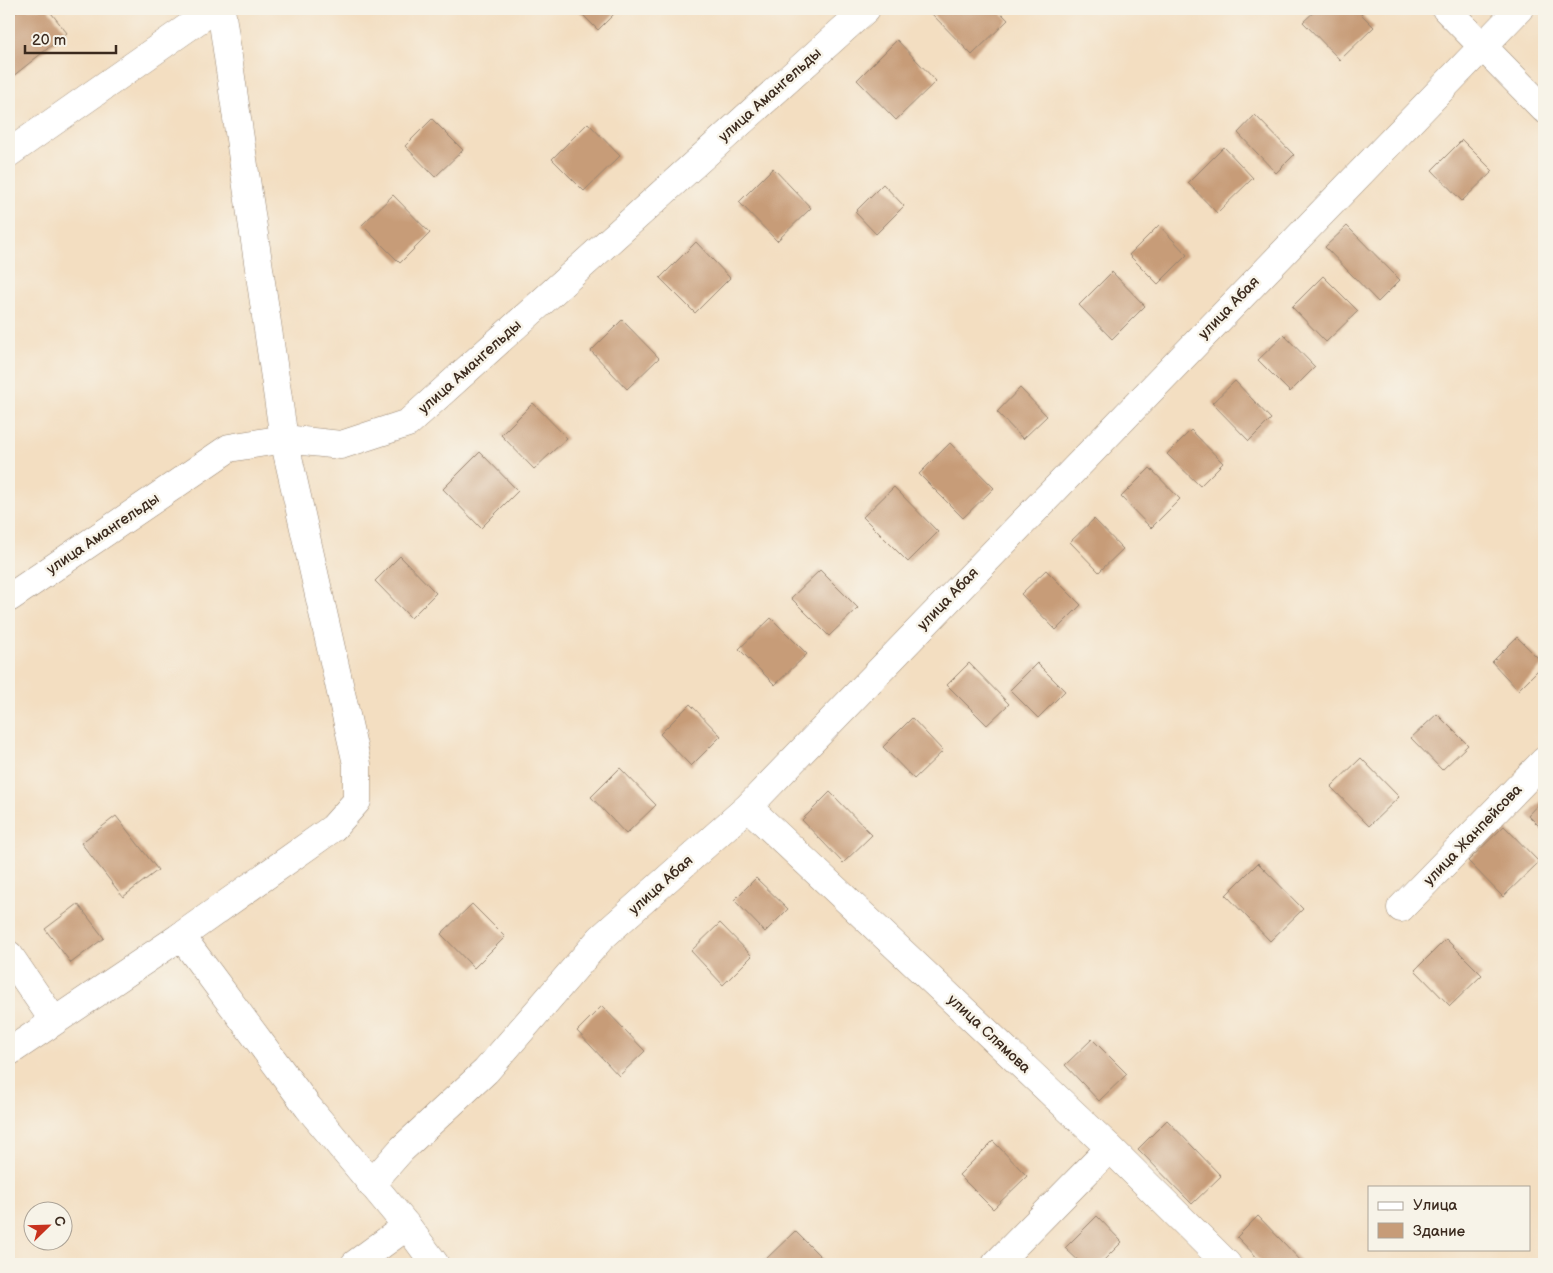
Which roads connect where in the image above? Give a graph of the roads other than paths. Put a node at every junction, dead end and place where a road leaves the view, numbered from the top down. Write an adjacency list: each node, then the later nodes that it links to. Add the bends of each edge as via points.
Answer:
1 (214, 9): 8 (street)
2 (221, 9): 9 (street)
3 (866, 9): 9 (street, улица Амангельды, via 408,423 342,445)
4 (1446, 9): 6 (street)
5 (1520, 9): 6 (street, улица Абая)
6 (1482, 45): 7 (street); 12 (street, улица Абая)
7 (1544, 110)
8 (9, 153)
9 (284, 439): 10 (street, улица Амангельды, via 229,448); 14 (street, via 357,764 357,801 333,828)
10 (9, 598)
11 (1544, 761): 13 (street, улица Жанпейсова)
12 (748, 807): 18 (street, улица Слямова); 19 (street, улица Абая, via 601,938 486,1070 402,1149)
13 (1401, 908)
14 (181, 936): 16 (street); 19 (street, via 308,1107)
15 (9, 955): 16 (street)
16 (54, 1021): 17 (street)
17 (9, 1052)
18 (1110, 1148): 23 (street); 24 (street, улица Слямова)
19 (371, 1184): 20 (street)
20 (407, 1226): 21 (street); 22 (street)
21 (355, 1264)
22 (435, 1264)
23 (996, 1264)
24 (1227, 1264)

